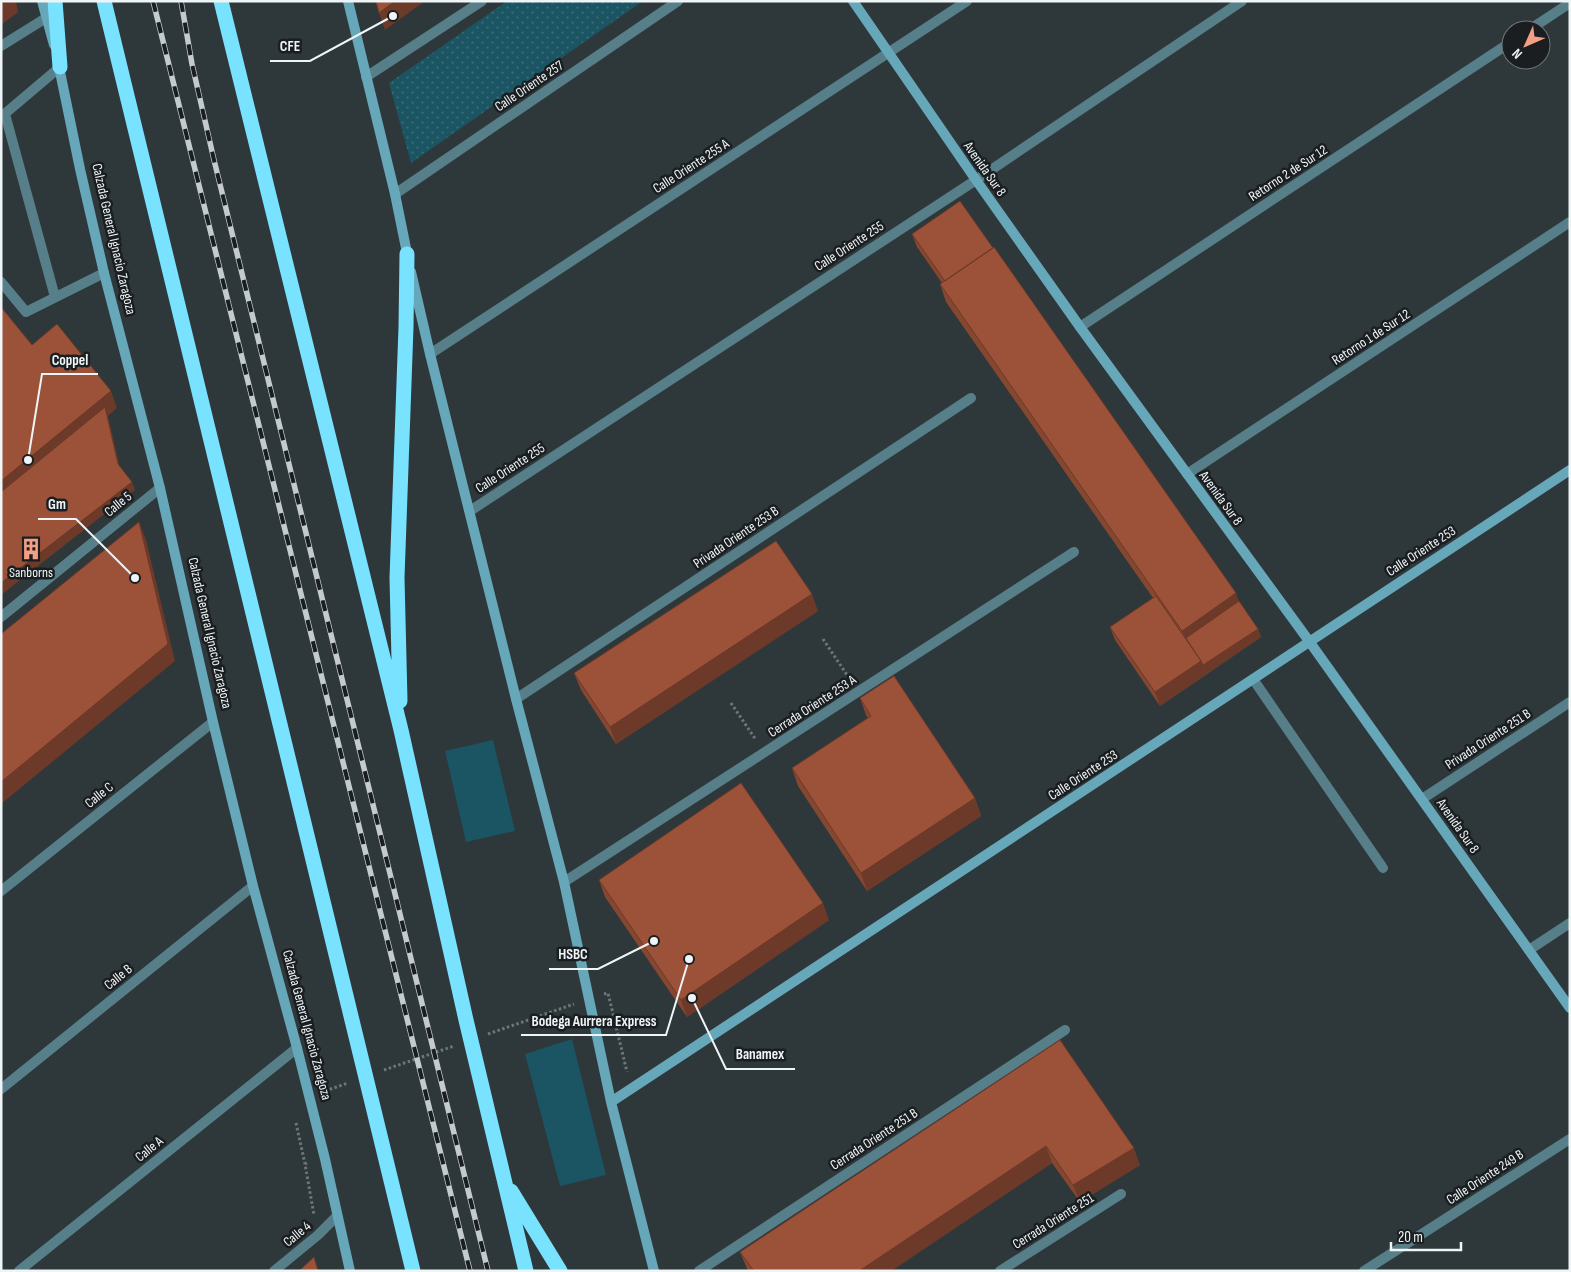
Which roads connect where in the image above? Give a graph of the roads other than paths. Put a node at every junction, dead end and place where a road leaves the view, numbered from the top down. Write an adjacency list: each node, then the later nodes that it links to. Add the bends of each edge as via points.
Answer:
1 (42, 1): 12 (main road, Calzada General Ignacio Zaragoza)
2 (55, 1): 17 (highway)
3 (104, 1): 61 (highway)
4 (221, 1): 41 (highway)
5 (348, 1): 18 (main road)
6 (482, 1): 18 (street)
7 (678, 1): 21 (street, Calle Oriente 257)
8 (853, 1): 16 (main road, Avenida Sur 8)
9 (967, 1): 16 (street, Calle Oriente 255 A)
10 (1242, 1): 20 (street, Calle Oriente 255)
11 (1570, 3): 13 (street)
12 (46, 18): 14 (street); 17 (main road, Calzada General Ignacio Zaragoza)
13 (1544, 20)
14 (1, 46)
15 (1501, 49): 27 (street, Retorno 2 de Sur 12)
16 (888, 52): 20 (main road, Avenida Sur 8); 28 (street, Calle Oriente 255 A)
17 (60, 67): 19 (street); 24 (main road, Calzada General Ignacio Zaragoza)
18 (366, 77): 21 (main road)
19 (3, 116): 26 (street)
20 (976, 180): 27 (main road, Avenida Sur 8); 33 (street, Calle Oriente 255)
21 (395, 194): 23 (main road)
22 (1570, 222): 31 (street, Retorno 1 de Sur 12)
23 (407, 254): 28 (main road); 41 (highway, via 397,578)
24 (104, 273): 26 (street); 32 (main road, Calzada General Ignacio Zaragoza)
25 (1, 282): 26 (street, via 26,312)
26 (55, 297)
27 (1080, 327): 31 (main road, Avenida Sur 8)
28 (430, 354): 33 (main road)
29 (971, 398): 38 (street, Privada Oriente 253 B)
30 (1570, 470): 36 (main road, Calle Oriente 253)
31 (1187, 474): 36 (main road, Avenida Sur 8)
32 (160, 488): 35 (street, Calle 5); 40 (main road, Calzada General Ignacio Zaragoza)
33 (470, 511): 38 (main road)
34 (1074, 552): 44 (street, Cerrada Oriente 253 A)
35 (1, 618)
36 (1309, 641): 37 (main road, Calle Oriente 253); 42 (main road, Avenida Sur 8)
37 (1253, 679): 43 (street); 53 (main road, Calle Oriente 253)
38 (516, 699): 44 (main road)
39 (1570, 702): 42 (street, Privada Oriente 251 B)
40 (213, 722): 45 (main road, Calzada General Ignacio Zaragoza); 46 (street, Calle C)
41 (401, 730): 55 (highway)
42 (1422, 799): 48 (main road, Avenida Sur 8)
43 (1383, 868)
44 (564, 882): 53 (main road)
45 (253, 886): 51 (main road, Calzada General Ignacio Zaragoza); 52 (street, Calle B)
46 (1, 890)
47 (1570, 923): 48 (street)
48 (1529, 950): 49 (main road, Avenida Sur 8)
49 (1570, 1008)
50 (1065, 1030): 65 (street, Cerrada Oriente 251 B)
51 (297, 1048): 57 (main road, Calzada General Ignacio Zaragoza); 58 (street, Calle A)
52 (1, 1089)
53 (611, 1102): 64 (main road)
54 (1570, 1139): 67 (street, Calle Oriente 249 B)
55 (504, 1179): 62 (highway); 63 (highway)
56 (1121, 1194): 66 (street, Cerrada Oriente 251)
57 (337, 1216): 59 (street, Calle 4); 60 (main road, Calzada General Ignacio Zaragoza)
58 (19, 1271)
59 (274, 1271)
60 (350, 1271)
61 (413, 1271)
62 (526, 1271)
63 (560, 1271)
64 (654, 1271)
65 (699, 1271)
66 (1000, 1271)
67 (1364, 1271)

